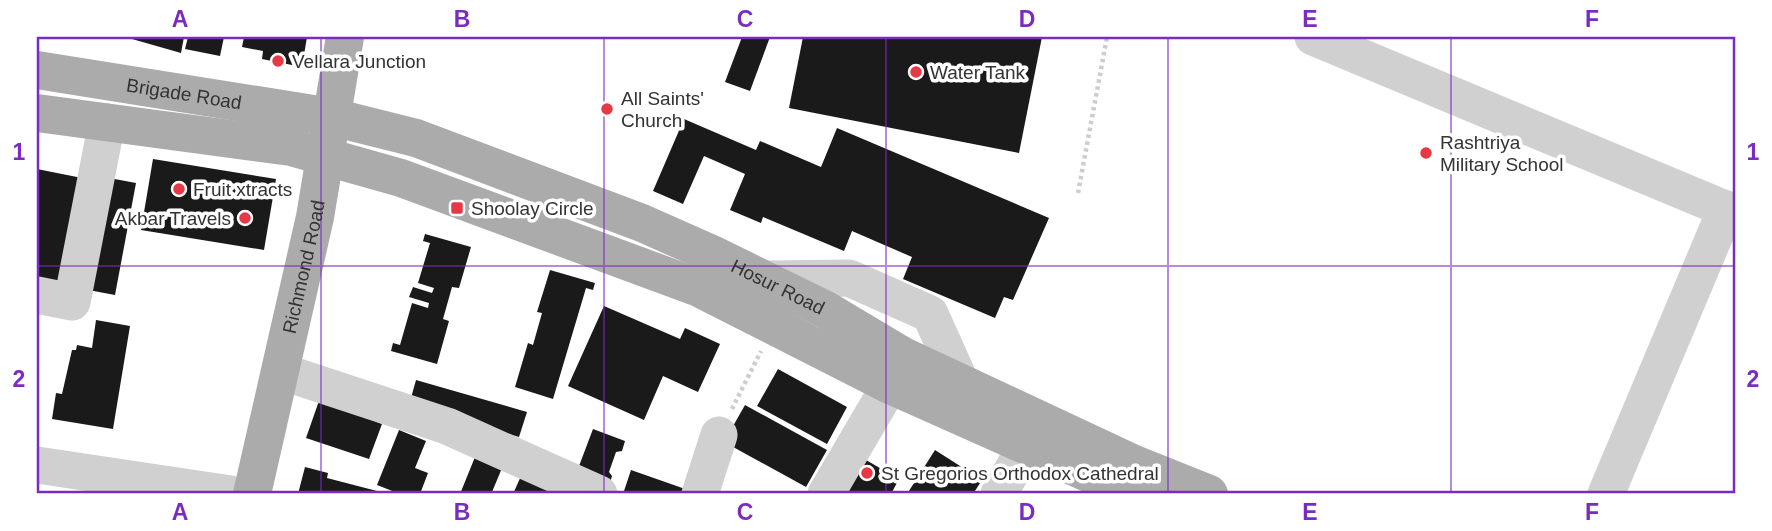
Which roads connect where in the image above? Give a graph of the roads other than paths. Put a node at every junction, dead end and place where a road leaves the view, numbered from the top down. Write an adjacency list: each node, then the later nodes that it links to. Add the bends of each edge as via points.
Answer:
1 (345, 37): 5 (main road, Richmond Road)
2 (1313, 37): 9 (street)
3 (37, 71): 5 (main road, Brigade Road)
4 (37, 113): 6 (main road, Brigade Road)
5 (332, 117): 7 (main road, Richmond Road); 14 (main road, Hosur Road, via 416,138 512,173 642,223 767,279 903,356 961,383)
6 (107, 122): 7 (main road, Brigade Road, via 291,147); 11 (street, via 72,302)
7 (325, 159): 8 (main road, Hosur Road); 10 (main road, Richmond Road)
8 (401, 178): 10 (main road, via 358,189); 13 (main road, Hosur Road, via 699,288)
9 (1731, 211): 26 (street)
10 (315, 217): 12 (main road, Richmond Road)
11 (37, 295)
12 (280, 371): 17 (street, via 447,426); 20 (main road, Richmond Road)
13 (890, 385): 14 (main road, Hosur Road); 23 (street)
14 (1033, 434): 18 (street); 24 (main road, Hosur Road); 25 (main road, Hosur Road)
15 (719, 435): 22 (street)
16 (37, 465): 19 (street)
17 (561, 486): 21 (street)
18 (1004, 487)
19 (231, 494)
20 (253, 494)
21 (599, 494)
22 (701, 494)
23 (826, 494)
24 (1135, 494)
25 (1209, 494)
26 (1606, 494)

